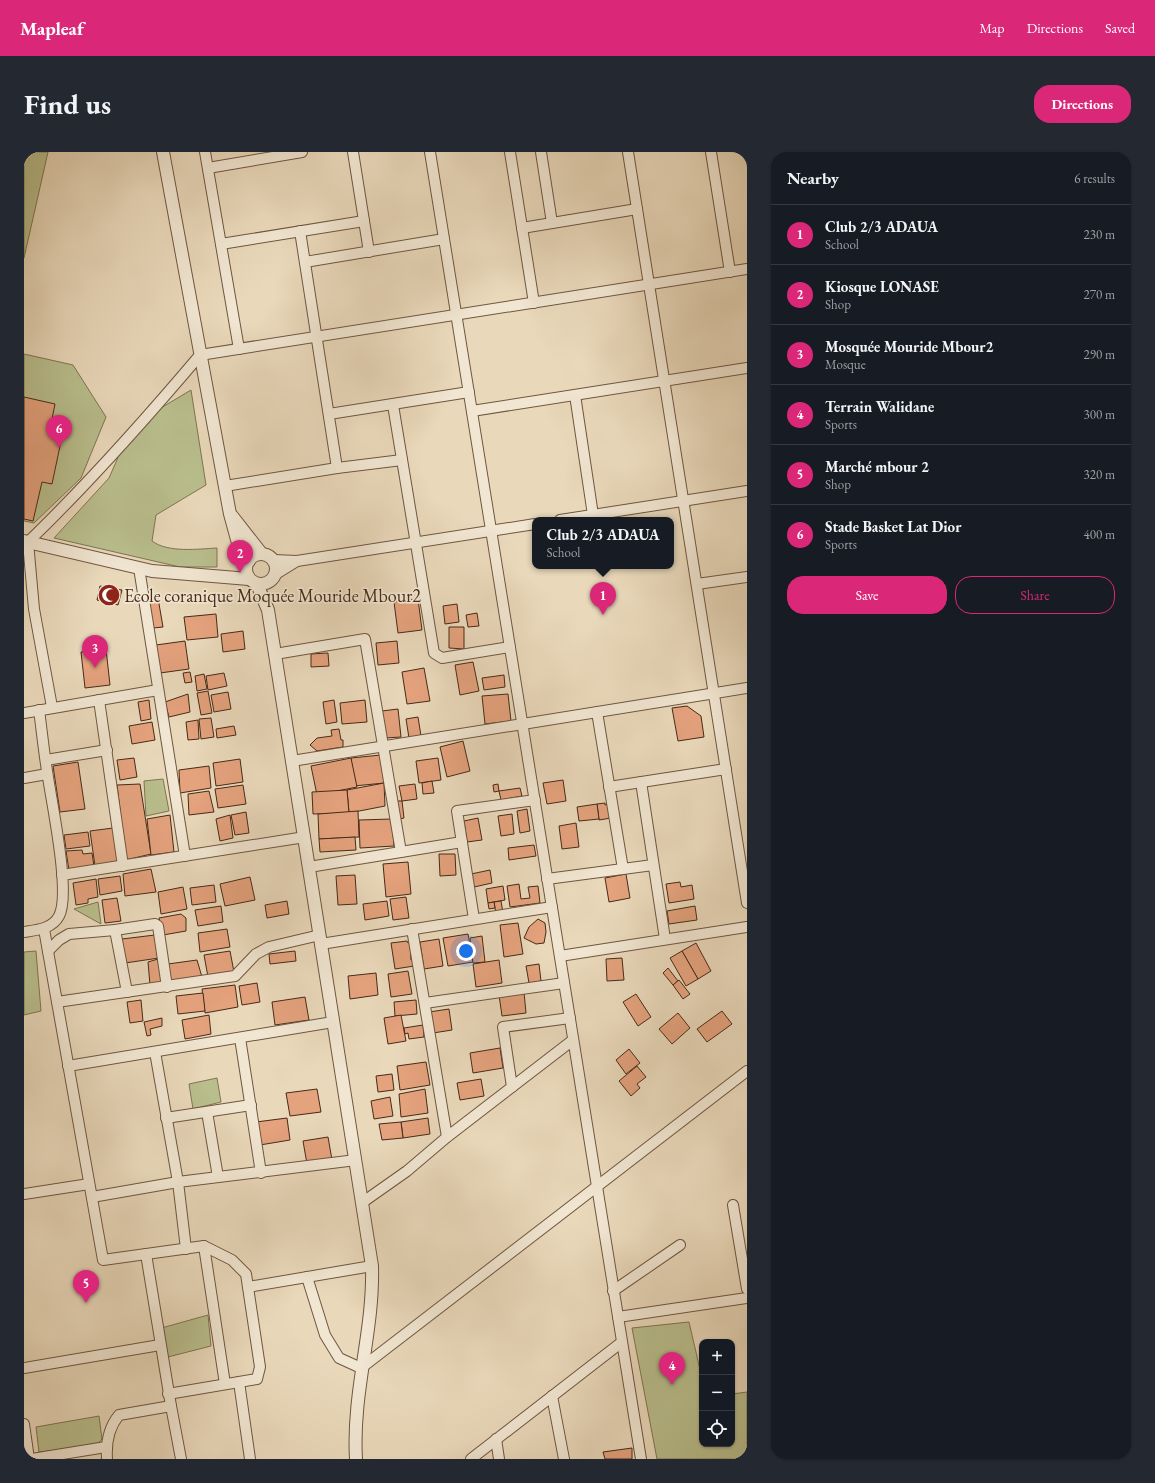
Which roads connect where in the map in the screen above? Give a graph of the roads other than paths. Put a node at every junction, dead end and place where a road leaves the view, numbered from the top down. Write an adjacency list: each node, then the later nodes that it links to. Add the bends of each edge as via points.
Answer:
1 (163, 152): 27 (street)
2 (205, 152): 10 (street)
3 (302, 152): 10 (street)
4 (353, 152): 12 (street)
5 (430, 152): 16 (street)
6 (510, 152): 14 (street)
7 (541, 152): 13 (street)
8 (628, 152): 11 (street)
9 (711, 152): 21 (street)
10 (208, 168): 17 (street)
11 (637, 209): 13 (street); 22 (street)
12 (364, 221): 15 (street); 18 (street)
13 (552, 223): 14 (street)
14 (522, 228): 23 (street)
15 (300, 231): 17 (street); 19 (street)
16 (444, 239): 18 (street); 24 (street)
17 (221, 244): 26 (street)
18 (368, 252): 19 (street)
19 (305, 262): 25 (street)
20 (747, 269): 21 (street)
21 (730, 272): 22 (street)
22 (649, 285): 23 (street); 29 (street)
23 (534, 303): 24 (street)
24 (456, 315): 25 (street); 30 (street)
25 (317, 337): 26 (street); 34 (street)
26 (238, 349): 27 (street)
27 (200, 355): 37 (street); 45 (street, via 91,478)
28 (747, 368): 29 (street)
29 (664, 381): 31 (street); 39 (street)
30 (469, 392): 32 (street); 33 (street)
31 (575, 395): 33 (street); 41 (street)
32 (393, 405): 34 (street); 35 (street)
33 (472, 411): 44 (street)
34 (329, 414): 36 (street)
35 (402, 460): 36 (street); 46 (street)
36 (338, 468): 37 (street)
37 (225, 486): 40 (street)
38 (747, 491): 39 (street)
39 (683, 501): 41 (street); 56 (street)
40 (230, 514): 47 (street); 50 (street, via 239,547)
41 (593, 515): 42 (street)
42 (580, 517)
43 (532, 524): 44 (street)
44 (491, 531): 46 (street); 58 (street)
45 (26, 542): 51 (street); 64 (street, via 34,609)
46 (415, 542): 49 (street); 58 (street, via 434,653 442,658)
47 (261, 554): 48 (street, via 266,554); 50 (street, via 252,557)
48 (274, 560): 49 (street); 54 (street, via 277,569)
49 (297, 561): 54 (street)
50 (248, 563): 53 (street); 55 (street, via 246,570)
51 (139, 568): 53 (street); 61 (street)
52 (747, 577): 56 (street)
53 (224, 578): 55 (street)
54 (274, 578): 55 (street, via 267,584); 57 (street)
55 (253, 582): 57 (street)
56 (697, 584): 62 (street)
57 (268, 610): 59 (street)
58 (510, 646): 68 (street)
59 (275, 654): 69 (street, via 364,639); 72 (street)
60 (747, 688): 62 (street)
61 (158, 690): 63 (street); 82 (street)
62 (714, 694): 66 (street); 73 (street)
63 (100, 700): 64 (street); 70 (street)
64 (52, 708): 65 (street)
65 (39, 710): 67 (street); 71 (street)
66 (597, 712): 68 (street); 77 (street)
67 (24, 713)
68 (522, 724): 69 (street); 78 (street)
69 (383, 746): 72 (street); 81 (street)
70 (107, 750): 71 (street); 84 (street)
71 (46, 760): 74 (street)
72 (292, 761): 79 (street)
73 (726, 769): 76 (street); 89 (street)
74 (47, 774): 75 (street); 87 (street)
75 (24, 778)
76 (641, 782): 77 (street); 83 (street)
77 (609, 786): 86 (street)
78 (534, 800): 80 (street, via 457,811); 88 (street)
79 (305, 837): 82 (street); 85 (street)
80 (462, 842): 81 (street); 91 (street)
81 (401, 852): 85 (street)
82 (185, 856): 84 (street)
83 (653, 865): 86 (street); 98 (street)
84 (123, 866): 87 (street)
85 (309, 867): 97 (street)
86 (623, 869): 88 (street)
87 (62, 875): 93 (street, via 62,904 59,916)
88 (547, 879): 90 (street)
89 (747, 903)
90 (552, 907): 91 (street); 100 (street)
91 (474, 919): 94 (street)
92 (747, 927): 98 (street)
93 (44, 929): 96 (street); 99 (street)
94 (412, 929): 97 (street); 105 (street)
95 (115, 930): 99 (street, via 69,934); 102 (street, via 157,925); 103 (street)
96 (24, 932)
97 (321, 939): 102 (street, via 269,947 256,954 235,976); 107 (street)
98 (665, 939): 100 (street)
99 (48, 951): 104 (street)
100 (560, 956): 101 (street)
101 (564, 983): 105 (street); 106 (street)
102 (167, 987): 103 (street)
103 (126, 992): 104 (street)
104 (57, 1002): 111 (street)
105 (425, 1003): 117 (street)
106 (570, 1018): 109 (street); 113 (street, via 503,1027)
107 (333, 1022): 108 (street); 118 (street)
108 (240, 1038): 110 (street); 114 (street)
109 (573, 1040): 113 (street); 123 (street)
110 (155, 1052): 111 (street); 116 (street)
111 (68, 1066): 122 (street)
112 (747, 1071): 123 (street)
113 (512, 1087): 117 (street)
114 (251, 1105): 115 (street); 119 (street)
115 (207, 1112): 116 (street); 120 (street)
116 (166, 1118): 121 (street)
117 (447, 1137): 126 (street, via 407,1171)
118 (356, 1160): 119 (street); 126 (street)
119 (261, 1173): 120 (street)
120 (218, 1177): 121 (street)
121 (178, 1182): 125 (street); 130 (street)
122 (89, 1184): 124 (street); 125 (street)
123 (597, 1188): 136 (street); 142 (street)
124 (24, 1194)
125 (92, 1197): 131 (street, via 103,1260)
126 (363, 1202): 132 (street)
127 (733, 1206): 135 (street)
128 (680, 1245): 136 (street)
129 (204, 1246): 130 (street); 134 (street, via 223,1254 239,1266 246,1274); 144 (street)
130 (186, 1249): 131 (street)
131 (146, 1254): 140 (street)
132 (372, 1266): 133 (street); 142 (street, via 373,1292)
133 (307, 1277): 134 (street); 142 (street, via 326,1334 339,1358)
134 (248, 1287): 143 (street, via 260,1374 257,1379)
135 (747, 1289)
136 (614, 1291): 138 (street)
137 (747, 1298): 138 (street)
138 (618, 1317): 139 (street)
139 (622, 1342): 146 (street); 159 (street)
140 (160, 1345): 141 (street); 145 (street)
141 (24, 1368)
142 (361, 1368): 155 (street, via 355,1432)
143 (239, 1382): 144 (street); 154 (street)
144 (225, 1384): 145 (street)
145 (168, 1394): 147 (street)
146 (552, 1396): 149 (street); 158 (street)
147 (170, 1406): 150 (street, via 119,1415 114,1421); 153 (street)
148 (24, 1424): 151 (street)
149 (496, 1439): 156 (street); 157 (street)
150 (106, 1447): 151 (street); 152 (street)
151 (31, 1459)
152 (107, 1459)
153 (181, 1459)
154 (250, 1459)
155 (356, 1459)
156 (471, 1459)
157 (499, 1459)
158 (564, 1459)
159 (641, 1459)

